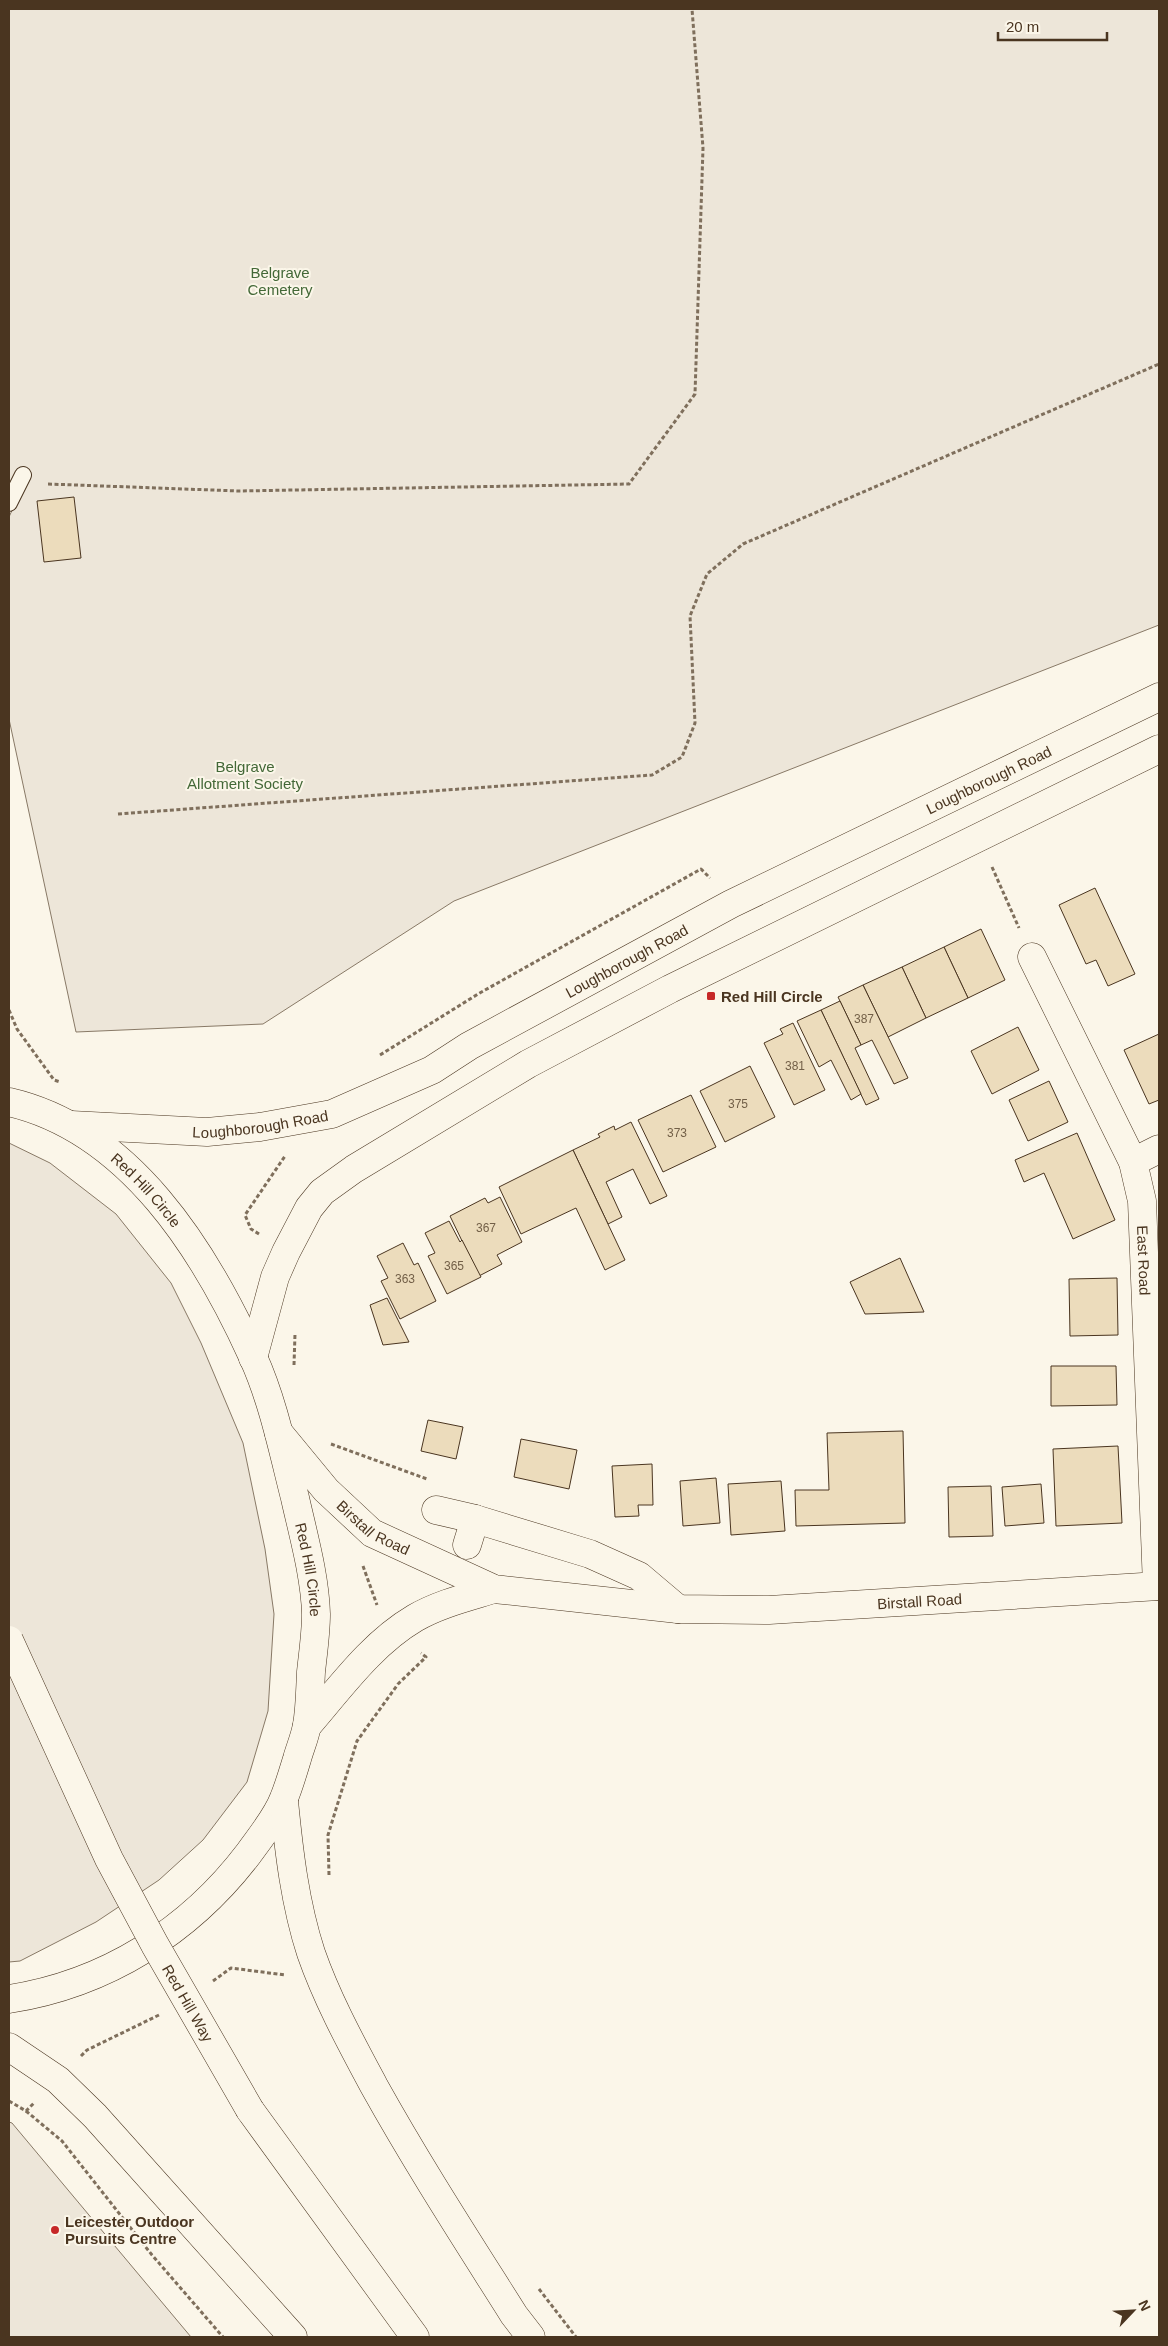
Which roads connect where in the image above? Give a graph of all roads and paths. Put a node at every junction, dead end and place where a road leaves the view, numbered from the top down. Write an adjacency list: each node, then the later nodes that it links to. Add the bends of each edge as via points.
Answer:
1 (692, 9): 3 (path, via 703,148 695,394 630,484 239,491 51,485)
2 (1159, 364): 7 (path, via 743,544 707,574 690,616 695,723 682,757 652,775)
3 (23, 475): 4 (lane)
4 (9, 503)
5 (1159, 698): 9 (main road, Loughborough Road)
6 (1159, 749): 8 (main road)
7 (118, 814)
8 (978, 837): 10 (path); 20 (main road, via 670,989 528,1064 354,1169 322,1192 309,1208)
9 (731, 904): 12 (path, via 701,869 478,994); 16 (main road, Loughborough Road, via 469,1046 432,1070 332,1114)
10 (1032, 957): 19 (main road, East Road)
11 (9, 1010): 14 (path, via 17,1029 54,1080)
12 (376, 1058)
13 (9, 1081): 15 (main road)
14 (62, 1084)
15 (16, 1103): 17 (main road, Red Hill Circle)
16 (283, 1123): 17 (main road, Loughborough Road, via 207,1132); 20 (path, via 288,1151 245,1215 251,1229)
17 (71, 1125): 22 (main road, Red Hill Circle, via 116,1157 178,1224 203,1261)
18 (1159, 1149): 19 (main road)
19 (1133, 1162): 30 (main road, East Road, via 1142,1201)
20 (286, 1252): 22 (main road, via 275,1277)
21 (296, 1328): 23 (path)
22 (254, 1358): 24 (main road, Red Hill Circle)
23 (293, 1372)
24 (279, 1433): 28 (main road, Birstall Road, via 326,1490); 35 (main road, Red Hill Circle, via 305,1542 316,1613)
25 (325, 1442): 26 (path, via 434,1482)
26 (436, 1510): 27 (main road)
27 (475, 1519): 29 (main road); 32 (main road, via 590,1554 640,1576)
28 (372, 1533): 31 (main road, Birstall Road); 33 (path, via 359,1554 378,1610)
29 (467, 1544)
30 (1158, 1586): 32 (main road, Birstall Road, via 769,1610)
31 (494, 1589): 32 (main road, Birstall Road); 33 (main road, Birstall Road, via 443,1605)
32 (678, 1609)
33 (395, 1632): 35 (main road, Birstall Road, via 370,1654); 37 (path, via 426,1657 398,1684 357,1742 328,1835)
34 (9, 1640): 48 (main road, Red Hill Way, bridge, via 110,1858 155,1945 250,2110)
35 (307, 1726): 36 (main road, Red Hill Circle)
36 (284, 1801): 38 (main road, via 299,1910); 40 (main road, Red Hill Circle, via 234,1872 204,1905 167,1936 122,1963 82,1981)
37 (329, 1879)
38 (321, 1976): 39 (path, via 298,1984 284,1975 231,1968); 49 (main road, via 344,2030 416,2161)
39 (208, 1984)
40 (9, 1999)
41 (163, 2013): 43 (path, via 87,2050)
42 (9, 2047): 43 (main road)
43 (58, 2080): 45 (path); 47 (main road, via 95,2116)
44 (9, 2101): 45 (path)
45 (26, 2111): 46 (path, via 62,2141 152,2255)
46 (223, 2337)
47 (293, 2337)
48 (415, 2337)
49 (531, 2337)

